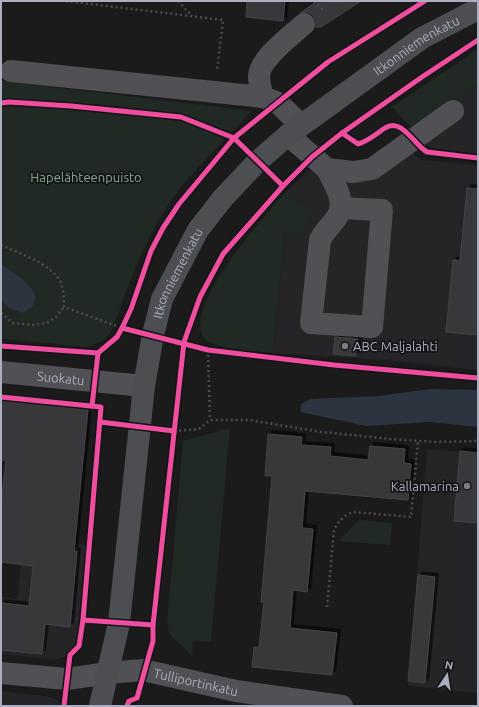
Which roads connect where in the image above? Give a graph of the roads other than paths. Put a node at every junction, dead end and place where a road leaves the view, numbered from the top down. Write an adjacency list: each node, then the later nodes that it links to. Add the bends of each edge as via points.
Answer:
1 (478, 9): 6 (main road, Itkonniemenkatu, via 422,38)
2 (304, 24): 4 (street, via 264,63 259,74)
3 (11, 71): 4 (street)
4 (263, 97): 6 (street, via 278,103)
5 (453, 111): 7 (street, via 372,169 353,172)
6 (295, 130): 7 (street); 10 (main road, Itkonniemenkatu, via 258,161 223,198 198,230 162,299 152,335)
7 (327, 170): 8 (street, via 336,185)
8 (341, 208): 8 (street, via 382,210 372,327 311,323 320,240)
9 (1, 372): 10 (street, Suokatu)
10 (144, 386): 12 (main road, Itkonniemenkatu, via 119,622)
11 (1, 673): 12 (street, Tulliportinkatu, via 67,679)
12 (108, 673): 13 (street, Tulliportinkatu, via 143,670); 14 (main road, Itkonniemenkatu)
13 (219, 696): 15 (street, Tulliportinkatu)
14 (100, 706)
15 (342, 706)

